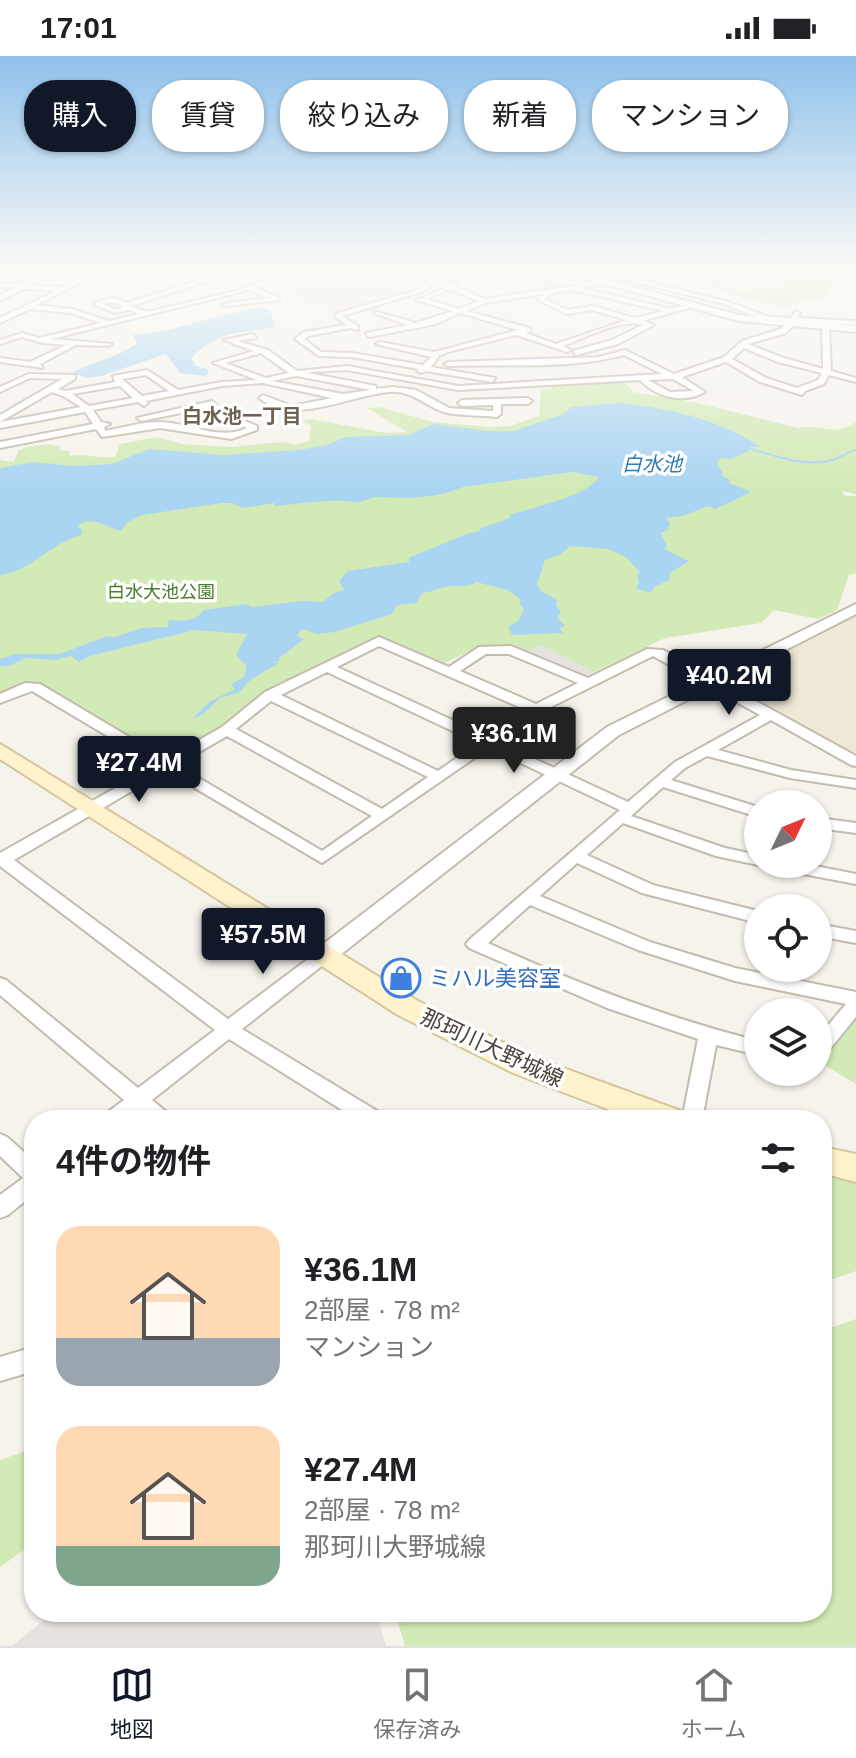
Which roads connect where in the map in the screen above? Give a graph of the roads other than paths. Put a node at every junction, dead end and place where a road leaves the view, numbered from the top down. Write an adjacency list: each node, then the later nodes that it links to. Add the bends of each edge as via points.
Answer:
1 (53, 341): 13 (street)
2 (231, 341): 18 (street)
3 (302, 341): 20 (street, via 319,354)
4 (372, 341): 20 (street)
5 (380, 341): 21 (street)
6 (469, 341): 14 (street)
7 (481, 341): 14 (street)
8 (543, 341): 17 (street)
9 (570, 341): 17 (street)
10 (617, 341): 19 (street)
11 (751, 341): 16 (street)
12 (826, 341): 31 (street)
13 (75, 343): 15 (street); 26 (street)
14 (473, 343): 21 (street)
15 (108, 344)
16 (743, 345): 23 (street); 31 (street)
17 (557, 346): 19 (street)
18 (258, 352): 32 (street); 39 (street, via 217,363)
19 (576, 353): 22 (street)
20 (346, 355): 27 (street); 29 (street)
21 (435, 355): 27 (street)
22 (599, 359): 27 (street); 30 (street); 33 (street, via 625,352)
23 (727, 359): 31 (street, via 763,380 799,392 821,382); 33 (street)
24 (0, 360): 25 (street)
25 (13, 362): 26 (street); 28 (street)
26 (31, 365): 36 (street)
27 (429, 366): 38 (street); 42 (street, via 499,375)
28 (0, 368)
29 (341, 368): 32 (street); 38 (street)
30 (620, 371): 37 (street); 42 (street)
31 (827, 371): 40 (street)
32 (295, 373): 39 (street); 47 (street)
33 (672, 375): 37 (street); 37 (street, via 701,392 677,397 651,389)
34 (8, 376): 35 (street)
35 (29, 376): 36 (street); 45 (street)
36 (72, 377): 46 (street)
37 (641, 377)
38 (409, 378): 43 (street); 47 (street)
39 (263, 380): 44 (street); 50 (street)
40 (856, 380)
41 (121, 383): 48 (street); 49 (street, via 116,378 147,372); 52 (street)
42 (508, 385): 43 (street)
43 (458, 388): 53 (street, via 457,394)
44 (191, 389): 49 (street); 55 (street, via 212,404)
45 (0, 390)
46 (52, 390): 48 (street); 58 (street)
47 (388, 390): 50 (street); 53 (street)
48 (68, 392): 57 (street)
49 (176, 392): 52 (street)
50 (343, 397): 51 (street, via 282,410)
51 (263, 398)
52 (139, 399): 57 (street); 59 (street)
53 (433, 401): 54 (street)
54 (528, 401)
55 (202, 406): 59 (street); 62 (street, via 254,428 216,435 161,425 102,434)
56 (0, 408): 58 (street)
57 (86, 409): 60 (street); 62 (street)
58 (14, 411): 60 (street); 61 (street)
59 (158, 415): 62 (street)
60 (26, 420): 61 (street); 63 (street)
61 (0, 422)
62 (100, 426): 63 (street)
63 (44, 436): 64 (street)
64 (0, 445)
65 (856, 608): 68 (street)
66 (327, 667): 67 (street, via 379,641); 70 (street); 75 (street)
67 (451, 671): 69 (street, via 483,650 511,650); 72 (street)
68 (710, 681): 69 (street, via 651,652); 73 (street); 80 (street, via 613,731)
69 (587, 682): 72 (street)
70 (270, 695): 74 (street); 81 (street)
71 (0, 699): 79 (street, via 35,687)
72 (536, 709): 75 (street)
73 (770, 715): 77 (street); 78 (street)
74 (227, 730): 79 (street); 87 (street)
75 (489, 742): 80 (street); 81 (street)
76 (0, 750): 85 (main road, 那珂川大野城線)
77 (706, 751): 82 (street); 83 (street, via 790,774)
78 (856, 762)
79 (167, 766): 85 (street); 87 (street, via 322,858)
80 (556, 773): 86 (street); 99 (street)
81 (439, 777): 87 (street)
82 (661, 782): 84 (street); 86 (street)
83 (856, 784)
84 (744, 808)
85 (91, 809): 92 (street); 99 (main road, 那珂川大野城線)
86 (626, 813): 90 (street); 91 (street)
87 (383, 816)
88 (832, 825): 89 (street)
89 (856, 828)
90 (575, 856): 95 (street); 96 (street, via 648,889)
91 (744, 857)
92 (1, 860): 102 (street)
93 (832, 874): 94 (street)
94 (856, 879)
95 (528, 898): 101 (street, via 674,956); 104 (street, via 475,944 572,990)
96 (744, 913)
97 (832, 933): 98 (street)
98 (856, 937)
99 (322, 957): 102 (street); 110 (main road, 那珂川大野城線, via 487,1049)
100 (0, 985): 106 (street)
101 (856, 1002): 103 (street)
102 (229, 1030): 106 (street); 109 (street)
103 (832, 1032)
104 (708, 1036): 105 (street); 111 (street)
105 (744, 1045)
106 (136, 1100): 107 (street); 108 (street)
107 (124, 1110)
108 (149, 1110)
109 (359, 1110)
110 (641, 1110)
111 (694, 1110)
112 (0, 1143): 114 (street)
113 (832, 1162): 115 (main road)
114 (24, 1166)
115 (856, 1168)
116 (24, 1190): 117 (street)
117 (0, 1208)
118 (24, 1362): 119 (street)
119 (0, 1369)

